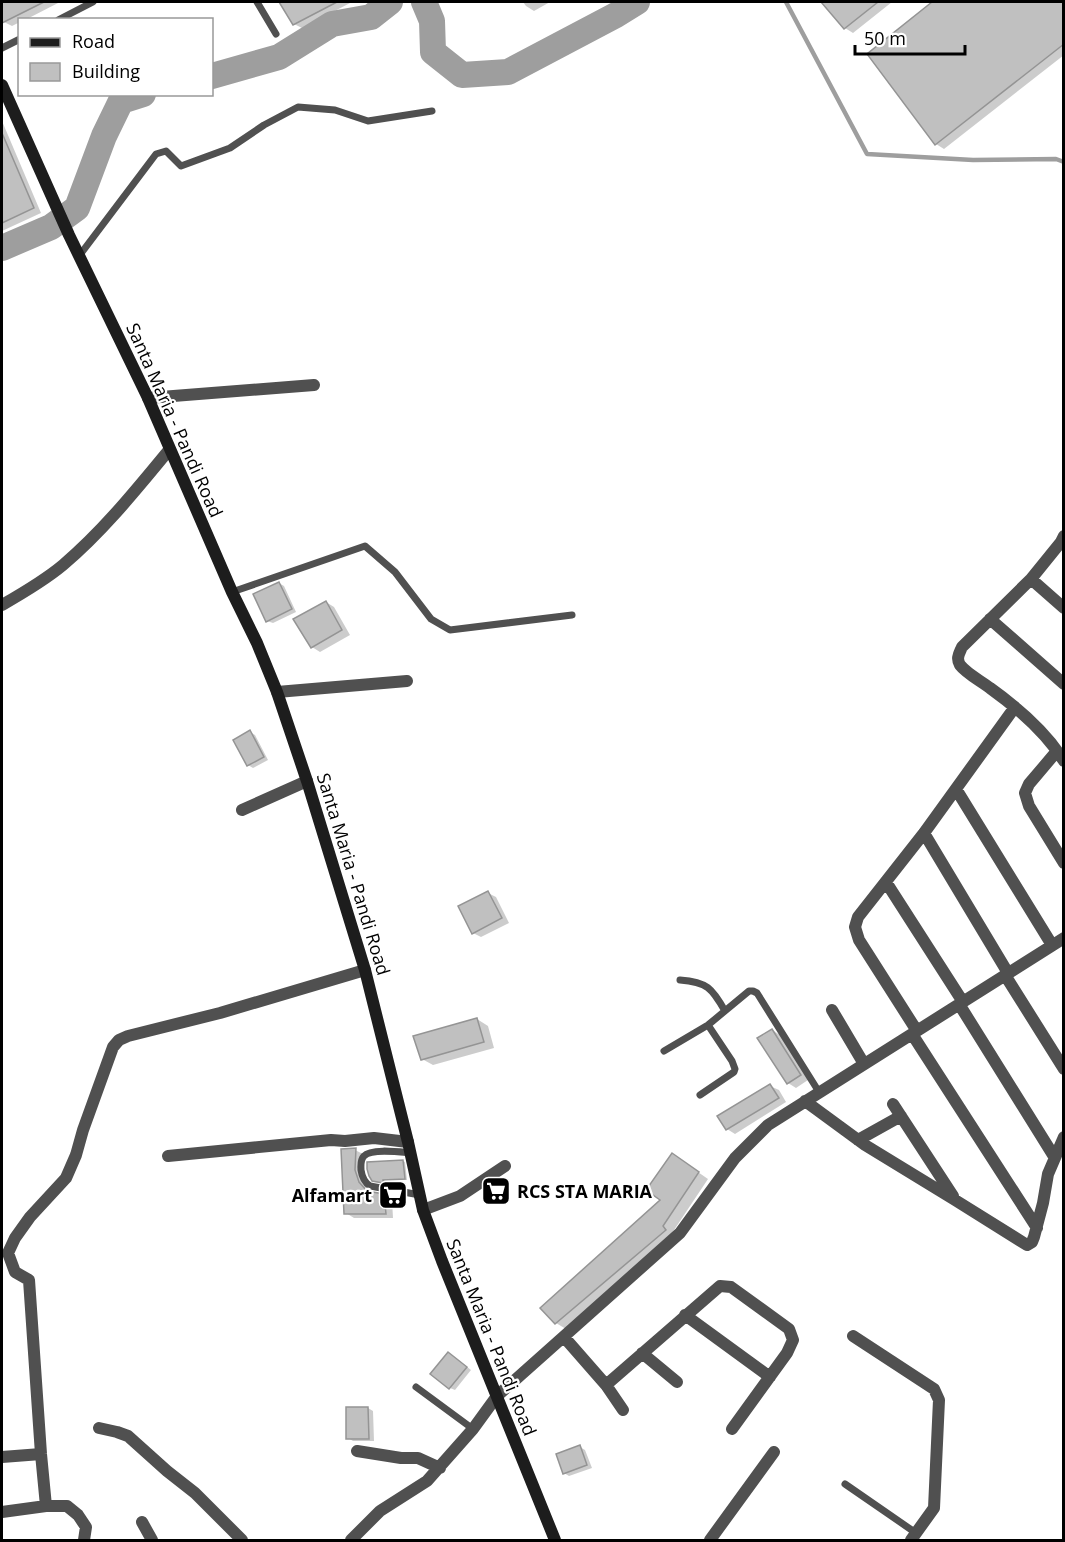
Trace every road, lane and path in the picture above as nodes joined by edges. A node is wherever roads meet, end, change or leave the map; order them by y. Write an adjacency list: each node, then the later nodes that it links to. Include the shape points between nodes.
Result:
1 (93, 2): 3 (lane)
2 (257, 2): 4 (lane)
3 (62, 18)
4 (276, 34)
5 (18, 40): 6 (lane)
6 (2, 48)
7 (2, 85): 9 (main road, Santa Maria - Pandi Road)
8 (432, 111): 9 (lane, via 368,121 335,110 298,107 230,148 181,166 166,151 156,154)
9 (79, 256): 11 (main road, Santa Maria - Pandi Road)
10 (314, 385): 11 (street)
11 (148, 398): 12 (main road, Santa Maria - Pandi Road)
12 (169, 450): 15 (main road, Santa Maria - Pandi Road); 16 (street, via 107,524 63,565)
13 (1063, 541): 14 (street)
14 (1031, 579): 17 (street); 19 (street)
15 (232, 592): 18 (lane, via 365,546 395,572 431,619 450,630); 22 (main road, Santa Maria - Pandi Road)
16 (2, 605)
17 (1064, 608)
18 (572, 615)
19 (990, 619): 21 (street); 23 (street, via 962,647 958,662)
20 (407, 681): 22 (street)
21 (1064, 684)
22 (277, 692): 25 (main road, Santa Maria - Pandi Road)
23 (1015, 707): 24 (street, via 1039,728); 26 (street)
24 (1060, 756): 29 (street, via 1029,784 1025,793)
25 (308, 781): 27 (street); 33 (main road, Santa Maria - Pandi Road)
26 (956, 789): 28 (street); 32 (street)
27 (242, 810)
28 (924, 833): 30 (street); 34 (street)
29 (1064, 863)
30 (886, 882): 36 (street); 40 (street, via 858,917 855,927)
31 (1064, 938): 32 (street)
32 (1052, 945): 34 (street)
33 (364, 970): 51 (main road, Santa Maria - Pandi Road); 74 (street, via 128,1036 112,1047 66,1178 30,1217 8,1253 15,1272 29,1280)
34 (1006, 974): 36 (street); 43 (street)
35 (680, 981): 38 (lane, via 707,985)
36 (961, 1003): 40 (street); 53 (street)
37 (832, 1010): 42 (street)
38 (725, 1011): 39 (lane); 44 (lane, via 749,991 756,992)
39 (708, 1025): 41 (lane); 45 (lane, via 735,1068)
40 (914, 1032): 42 (street); 58 (street)
41 (664, 1051)
42 (864, 1064): 44 (street)
43 (1064, 1069)
44 (819, 1092): 46 (street)
45 (700, 1095)
46 (805, 1101): 50 (street); 61 (street, via 768,1125 735,1158 680,1233)
47 (894, 1104): 48 (street)
48 (901, 1116): 50 (street); 56 (street)
49 (1064, 1137): 53 (street)
50 (858, 1140): 56 (street)
51 (409, 1147): 52 (street, via 374,1138); 55 (main road, Santa Maria - Pandi Road); 55 (lane, via 371,1152 361,1162 361,1174 370,1186)
52 (168, 1156)
53 (1055, 1158): 58 (street)
54 (505, 1166): 57 (street, via 460,1196)
55 (420, 1195): 57 (main road, Santa Maria - Pandi Road)
56 (955, 1200): 58 (street, via 1027,1245)
57 (423, 1210): 67 (main road, Santa Maria - Pandi Road)
58 (1037, 1228)
59 (685, 1315): 62 (street); 63 (street); 63 (street, via 720,1286 731,1287 772,1316 789,1329 793,1341)
60 (853, 1336): 81 (street, via 934,1389 939,1400 934,1508)
61 (564, 1337): 65 (street); 67 (street)
62 (642, 1353): 64 (street); 65 (street)
63 (770, 1377): 71 (street)
64 (677, 1382)
65 (606, 1384): 68 (street)
66 (416, 1387): 70 (lane)
67 (497, 1396): 70 (street); 86 (main road, Santa Maria - Pandi Road)
68 (623, 1410)
69 (99, 1428): 84 (street, via 128,1436 195,1493)
70 (473, 1429): 76 (street)
71 (732, 1429)
72 (357, 1451): 76 (street, via 418,1458)
73 (774, 1452): 87 (street)
74 (41, 1454): 75 (street); 78 (street)
75 (2, 1457)
76 (440, 1468): 85 (street, via 428,1481 380,1511)
77 (844, 1484): 81 (lane)
78 (46, 1506): 79 (street); 82 (street, via 67,1506 78,1515 86,1527)
79 (2, 1512)
80 (142, 1522): 83 (street)
81 (913, 1537)
82 (84, 1540)
83 (152, 1540)
84 (242, 1540)
85 (351, 1540)
86 (555, 1540)
87 (710, 1540)

